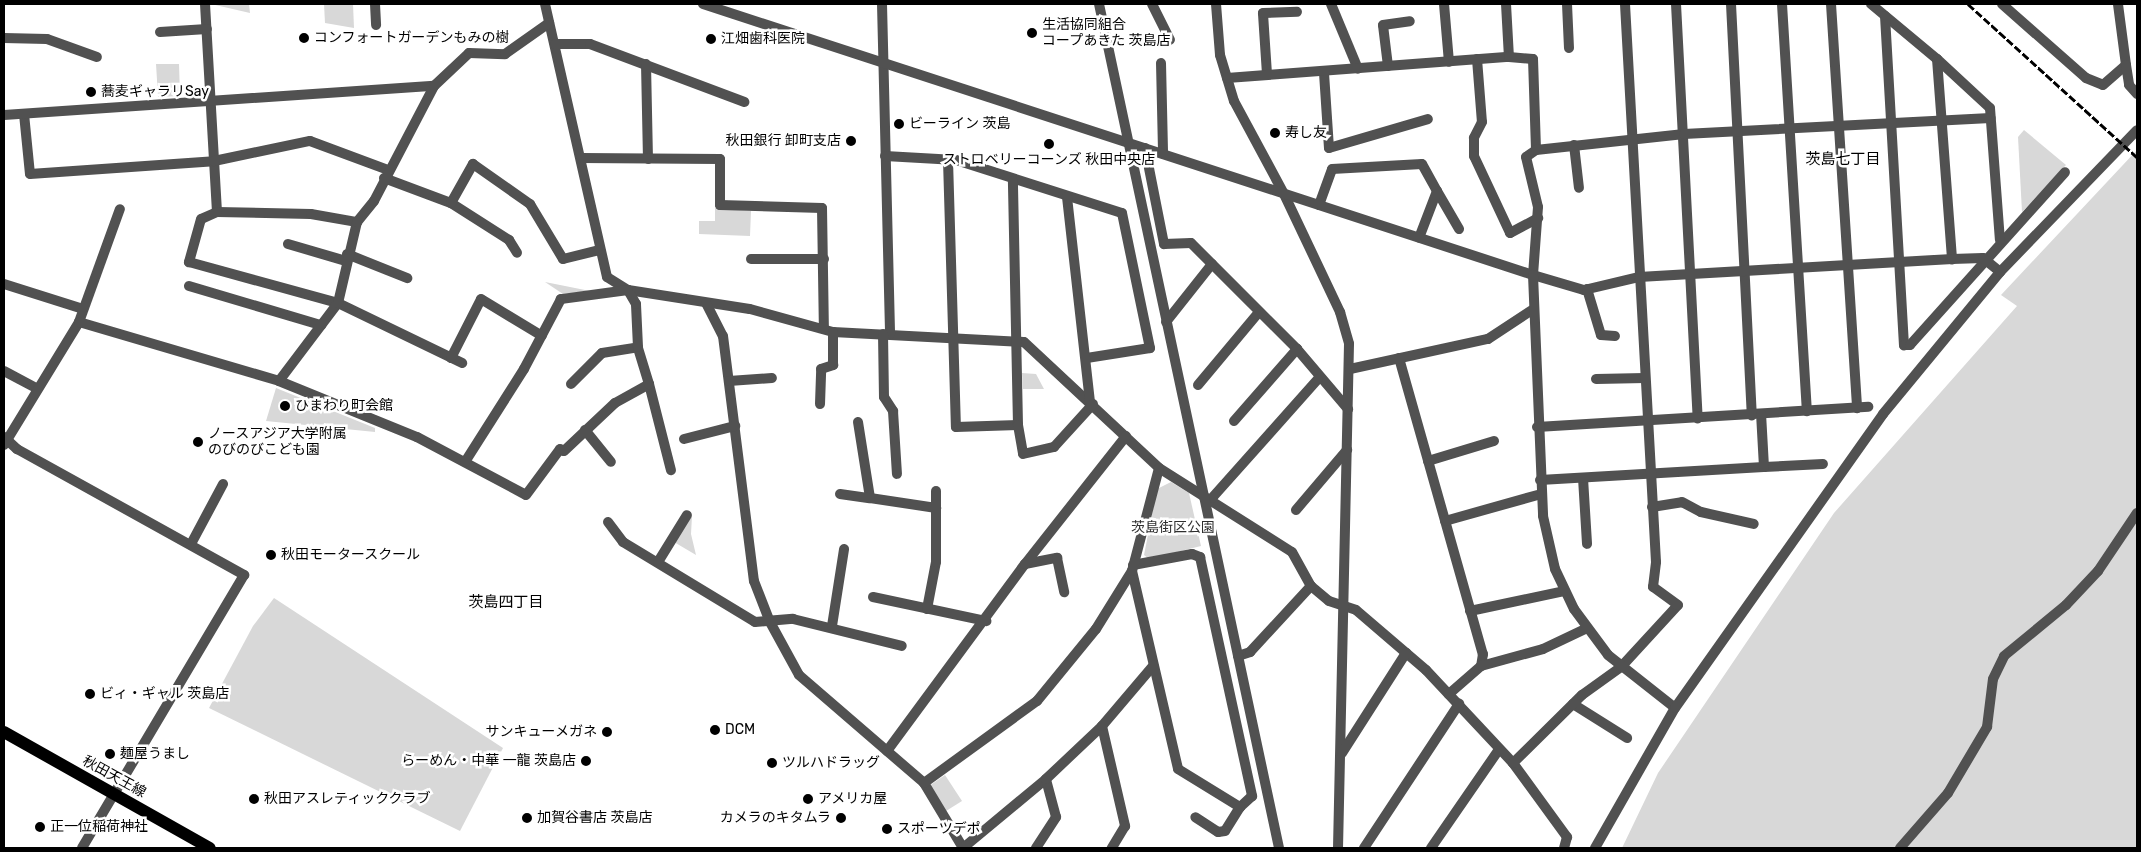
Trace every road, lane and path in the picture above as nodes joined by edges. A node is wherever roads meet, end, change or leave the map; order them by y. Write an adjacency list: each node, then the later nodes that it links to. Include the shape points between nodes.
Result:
1 (205, 4): 26 (street)
2 (375, 4): 25 (street)
3 (544, 4): 24 (street)
4 (703, 4): 39 (street)
5 (882, 4): 39 (street)
6 (1100, 4): 62 (street)
7 (1152, 4): 29 (street)
8 (1216, 4): 45 (street)
9 (1330, 4): 42 (street)
10 (1444, 4): 36 (street)
11 (1506, 4): 33 (street)
12 (1567, 4): 31 (street)
13 (1625, 4): 61 (street)
14 (1676, 4): 60 (street)
15 (1731, 4): 59 (street)
16 (1782, 4): 57 (street)
17 (1831, 4): 56 (street)
18 (1870, 4): 22 (street)
19 (2002, 4): 41 (street, via 2086,78 2103,85)
20 (2118, 4): 41 (street)
21 (1297, 12): 44 (street, via 1263,13)
22 (1885, 16): 34 (street); 55 (street)
23 (1410, 22): 40 (street, via 1383,24)
24 (549, 23): 30 (street); 46 (street, via 504,54 469,53)
25 (376, 25)
26 (207, 29): 27 (street); 48 (street)
27 (160, 32)
28 (4, 38): 32 (street, via 47,39)
29 (1170, 40)
30 (555, 44): 38 (street, via 590,44); 68 (street)
31 (1569, 48)
32 (97, 57)
33 (1509, 57): 35 (street); 65 (street, via 1533,59)
34 (1937, 58): 52 (street, via 1990,108); 54 (street)
35 (1477, 59): 36 (street); 83 (street, via 1482,122 1474,138 1474,156 1510,233)
36 (1449, 62): 40 (street)
37 (1161, 63): 66 (street)
38 (646, 64): 49 (street); 69 (street)
39 (883, 64): 62 (street); 67 (street)
40 (1388, 66): 42 (street)
41 (2126, 66): 47 (street, via 2129,85)
42 (1358, 69): 43 (street)
43 (1324, 73): 44 (street); 53 (street, via 1329,148)
44 (1267, 74): 45 (street)
45 (1227, 78): 77 (street)
46 (434, 86): 48 (street); 73 (street)
47 (2137, 94)
48 (212, 100): 50 (street); 71 (street)
49 (744, 102)
50 (24, 114): 51 (street); 71 (street, via 30,174)
51 (4, 115)
52 (1991, 118): 54 (street); 87 (street)
53 (1428, 119)
54 (1940, 121): 55 (street); 95 (street)
55 (1891, 123): 56 (street); 96 (street)
56 (1840, 125): 57 (street); 98 (street)
57 (1790, 128): 59 (street); 99 (street)
58 (2137, 130): 101 (street)
59 (1737, 132): 60 (street); 100 (street)
60 (1684, 134): 61 (street); 103 (street)
61 (1632, 139): 63 (street); 104 (street)
62 (1127, 143): 64 (street); 116 (street)
63 (1574, 145): 65 (street); 75 (street)
64 (1145, 148): 66 (street); 97 (street, via 1164,244 1191,243)
65 (1536, 150): 83 (street, via 1526,157)
66 (1163, 154): 77 (street)
67 (885, 156): 70 (street); 119 (street)
68 (581, 158): 69 (street); 89 (street)
69 (648, 159): 93 (street, via 720,159 720,205 822,208)
70 (948, 160): 74 (street); 121 (street)
71 (214, 161): 73 (street, via 310,141); 82 (street)
72 (2065, 172): 87 (street)
73 (386, 174): 79 (street); 84 (street)
74 (1013, 181): 78 (street); 123 (street)
75 (1579, 188)
76 (1437, 191): 80 (street, via 1422,164 1332,169); 85 (street); 86 (street)
77 (1284, 194): 80 (street); 131 (street, via 1340,312 1349,344)
78 (1067, 197): 127 (street); 127 (street, via 1122,213 1150,348)
79 (451, 203): 89 (street, via 473,164 530,204 563,259); 90 (street, via 509,240)
80 (1319, 205): 86 (street)
81 (120, 209): 112 (street)
82 (217, 212): 84 (street, via 311,214); 110 (street, via 201,220 189,262)
83 (1538, 218): 102 (street)
84 (358, 222): 91 (street)
85 (1458, 229)
86 (1419, 238): 102 (street)
87 (2000, 240): 92 (street)
88 (288, 244): 91 (street)
89 (598, 250): 109 (street, via 607,277)
90 (517, 253)
91 (347, 258): 105 (street); 110 (street)
92 (1983, 258): 95 (street); 96 (street, via 1910,345 1904,345); 101 (street)
93 (824, 259): 94 (street); 118 (street)
94 (751, 260)
95 (1952, 260): 96 (street)
96 (1899, 262): 98 (street)
97 (1212, 264): 114 (street); 116 (street)
98 (1847, 265): 99 (street); 145 (street)
99 (1798, 268): 100 (street); 147 (street)
100 (1744, 271): 103 (street); 148 (street)
101 (2000, 272): 213 (street, via 1883,414)
102 (1533, 274): 108 (street); 113 (street)
103 (1691, 274): 104 (street); 149 (street)
104 (1640, 277): 108 (street); 133 (street)
105 (407, 278)
106 (4, 284): 112 (street)
107 (189, 286): 117 (street)
108 (1587, 289): 122 (street, via 1600,335)
109 (628, 290): 111 (street); 120 (street, via 561,299); 124 (street, via 636,304)
110 (338, 303): 117 (street); 126 (street)
111 (706, 303): 118 (street); 137 (street, via 720,324)
112 (83, 309): 115 (street)
113 (1532, 310): 128 (street, via 1488,338); 155 (street)
114 (1259, 312): 125 (street); 140 (street)
115 (79, 322): 136 (street); 141 (street)
116 (1166, 322): 177 (street)
117 (321, 325): 136 (street)
118 (829, 331): 119 (street); 143 (street, via 832,365 821,369)
119 (886, 334): 121 (street); 169 (street, via 884,397 893,411)
120 (542, 336): 126 (street, via 481,300); 163 (street)
121 (952, 336): 123 (street); 153 (street, via 956,427)
122 (1615, 336)
123 (1015, 338): 142 (street); 153 (street)
124 (638, 347): 138 (street, via 602,353); 139 (street)
125 (1297, 350): 134 (street); 150 (street)
126 (451, 358): 129 (street)
127 (1087, 358): 142 (street)
128 (1398, 358): 131 (street); 162 (street)
129 (462, 363)
130 (4, 370): 141 (street)
131 (1350, 370): 146 (street)
132 (772, 378): 137 (street)
133 (1645, 378): 135 (street); 152 (street)
134 (1318, 379): 146 (street); 177 (street)
135 (1596, 379)
136 (279, 381): 163 (street)
137 (730, 381): 154 (street)
138 (571, 384)
139 (649, 384): 156 (street, via 615,403); 168 (street)
140 (1198, 385)
141 (36, 388): 159 (street)
142 (1092, 402): 153 (street, via 1054,447 1023,454); 157 (street)
143 (820, 404)
144 (1868, 407): 145 (street)
145 (1857, 408): 147 (street)
146 (1348, 409): 161 (street)
147 (1807, 411): 148 (street)
148 (1756, 414): 149 (street); 166 (street)
149 (1698, 418): 152 (street)
150 (1234, 421)
151 (858, 422): 178 (street)
152 (1648, 422): 155 (street); 170 (street)
153 (1018, 425)
154 (735, 426): 158 (street); 201 (street, via 754,581)
155 (1537, 427): 172 (street)
156 (584, 430): 163 (street, via 564,451 560,449 526,495); 164 (street)
157 (1126, 436): 167 (street); 191 (street)
158 (684, 439)
159 (5, 441): 187 (street)
160 (1494, 441): 162 (street)
161 (1347, 450): 181 (street); 197 (street)
162 (1428, 461): 184 (street)
163 (465, 462)
164 (611, 462)
165 (1823, 464): 166 (street)
166 (1764, 467): 170 (street)
167 (1159, 468): 177 (street); 192 (street)
168 (671, 470)
169 (897, 474)
170 (1651, 474): 171 (street); 179 (street)
171 (1583, 478): 172 (street); 188 (street)
172 (1540, 480): 176 (street)
173 (223, 484): 187 (street)
174 (936, 491): 180 (street)
175 (840, 494): 178 (street)
176 (1541, 494): 184 (street); 194 (street, via 1555,569)
177 (1208, 495): 193 (street, via 1292,552); 206 (street)
178 (870, 498): 180 (street)
179 (1652, 507): 186 (street, via 1682,502 1701,512); 209 (street, via 1653,587 1678,605)
180 (936, 508): 198 (street, via 936,562)
181 (1296, 510)
182 (2137, 513): 237 (street, via 2098,571 2066,605 2004,656 1993,679 1987,727 1948,793)
183 (688, 515): 190 (street)
184 (1445, 521): 199 (street)
185 (608, 522): 190 (street, via 623,542)
186 (1754, 524)
187 (191, 544): 223 (street, via 244,575)
188 (1588, 544)
189 (844, 549): 202 (street)
190 (658, 562): 201 (street, via 755,622)
191 (1024, 564): 195 (street, via 1057,558); 200 (street)
192 (1132, 568): 207 (street); 222 (street, via 1096,629 1036,701); 224 (street, via 1192,554 1200,557 1252,796)
193 (1311, 586): 197 (street); 206 (street, via 1250,652)
194 (1564, 591): 199 (street); 203 (street)
195 (1064, 592)
196 (873, 598): 198 (street)
197 (1345, 607): 205 (street, via 1356,610); 219 (street)
198 (927, 609): 200 (street)
199 (1470, 612): 208 (street, via 1483,654)
200 (986, 621): 217 (street)
201 (770, 622): 202 (street, via 792,619); 217 (street, via 799,675)
202 (832, 626): 204 (street)
203 (1587, 628): 208 (street, via 1543,649); 209 (street)
204 (902, 646)
205 (1406, 653): 210 (street); 219 (street)
206 (1238, 656): 231 (street)
207 (1153, 666): 214 (street); 224 (street, via 1178,769)
208 (1481, 666): 210 (street)
209 (1621, 667): 212 (street); 213 (street)
210 (1450, 694): 211 (street)
211 (1459, 704): 218 (street); 233 (street)
212 (1573, 704): 216 (street); 220 (street)
213 (1675, 708): 236 (street)
214 (1102, 726): 221 (street); 230 (street, via 1125,826)
215 (4, 732): 223 (main road, 秋田天王線)
216 (1627, 738)
217 (887, 751): 222 (street)
218 (1498, 751): 220 (street); 234 (street)
219 (1341, 754): 232 (street)
220 (1514, 762): 235 (street, via 1567,837)
221 (1046, 780): 228 (street); 229 (street, via 1056,817)
222 (924, 783): 228 (street)
223 (114, 794): 226 (street); 227 (main road, 秋田天王線)
224 (1240, 807): 225 (street, via 1225,831 1218,832)
225 (1195, 817)
226 (82, 848)
227 (210, 848)
228 (963, 848)
229 (1036, 848)
230 (1112, 848)
231 (1279, 848)
232 (1338, 848)
233 (1364, 848)
234 (1431, 848)
235 (1564, 848)
236 (1595, 848)
237 (1900, 848)

